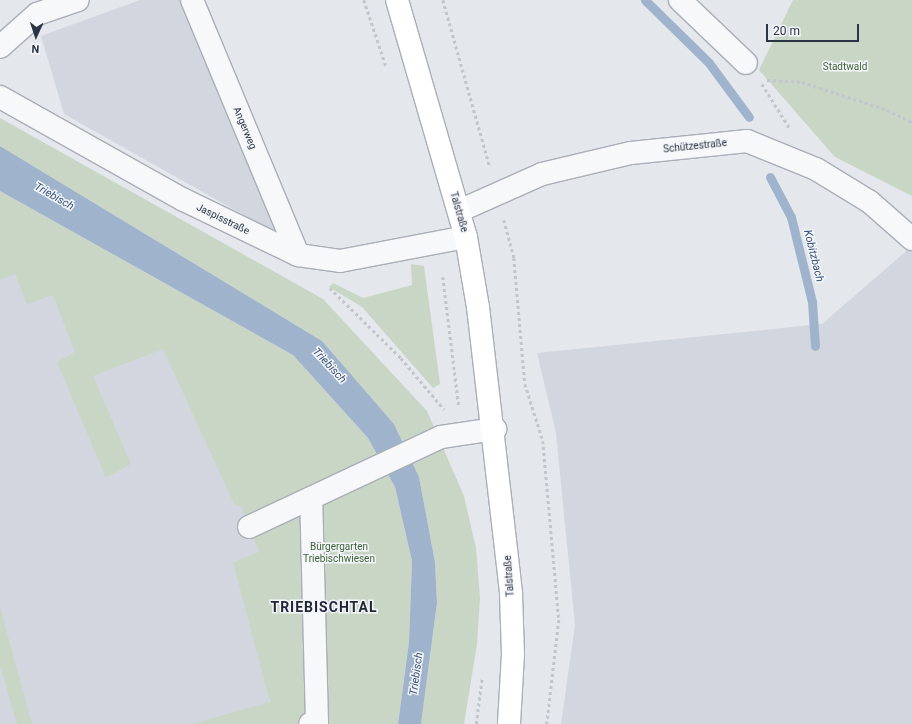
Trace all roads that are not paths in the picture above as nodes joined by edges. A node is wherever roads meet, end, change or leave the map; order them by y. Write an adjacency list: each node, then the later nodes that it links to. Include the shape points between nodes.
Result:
1 (78, 0): 5 (street, via 37,14)
2 (192, 0): 11 (street, Angerweg)
3 (397, 0): 8 (main road, Talstraße)
4 (680, 0): 6 (street)
5 (0, 47)
6 (746, 63)
7 (0, 97): 11 (street, Jaspisstraße, via 182,199)
8 (459, 211): 9 (main road, Talstraße); 10 (street, Schützestraße, via 542,174 631,153 747,140 816,169 870,202)
9 (466, 237): 11 (street, Jaspisstraße, via 340,260); 12 (main road, Talstraße)
10 (912, 239)
11 (298, 255)
12 (495, 429): 13 (street, via 441,437); 16 (main road, Talstraße, via 511,594 513,654)
13 (312, 498): 14 (street); 15 (street, via 317,722)
14 (249, 527)
15 (310, 724)
16 (509, 724)

